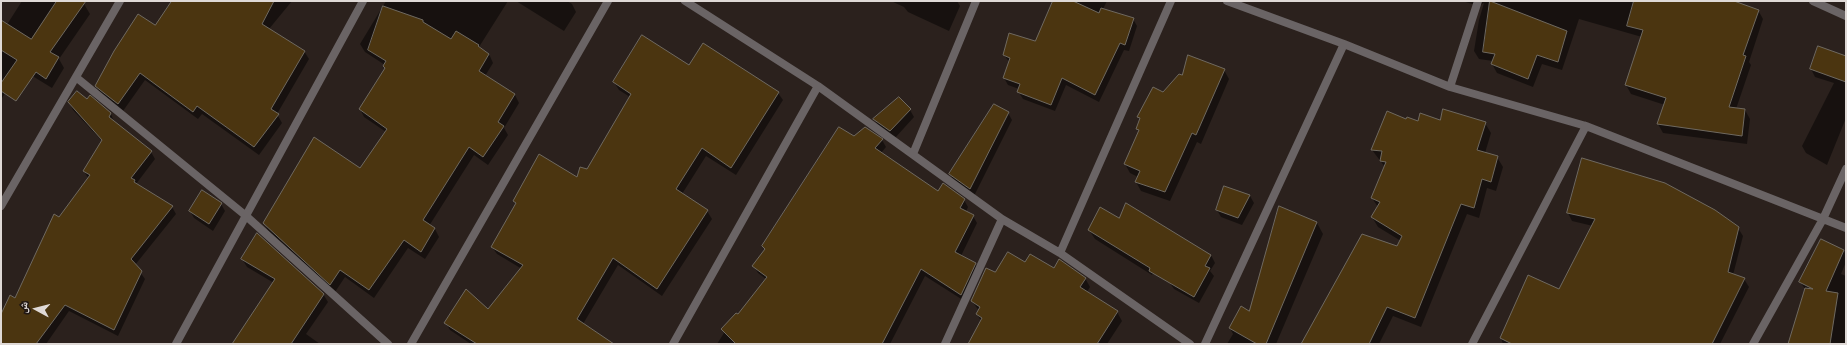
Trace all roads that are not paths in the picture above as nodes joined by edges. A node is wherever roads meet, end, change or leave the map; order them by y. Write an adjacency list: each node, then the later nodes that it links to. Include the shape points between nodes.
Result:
1 (120, 1): 12 (street)
2 (362, 1): 19 (street)
3 (608, 1): 26 (street)
4 (685, 1): 13 (street)
5 (976, 1): 16 (street)
6 (1171, 1): 23 (street)
7 (1227, 1): 11 (street)
8 (1478, 1): 14 (street)
9 (1812, 1): 10 (street)
10 (1846, 16)
11 (1344, 44): 14 (street); 30 (street)
12 (77, 78): 18 (street); 19 (street)
13 (818, 86): 16 (street); 27 (street)
14 (1450, 88): 15 (street)
15 (1586, 126): 21 (street); 31 (street)
16 (913, 154): 20 (street)
17 (1846, 169): 21 (street)
18 (1, 206)
19 (245, 215): 24 (street); 25 (street)
20 (1002, 219): 23 (street); 28 (street)
21 (1823, 219): 22 (street); 32 (street)
22 (1846, 228)
23 (1060, 253): 29 (street)
24 (176, 344)
25 (388, 344)
26 (411, 344)
27 (673, 344)
28 (945, 344)
29 (1190, 344)
30 (1205, 344)
31 (1472, 344)
32 (1753, 344)

